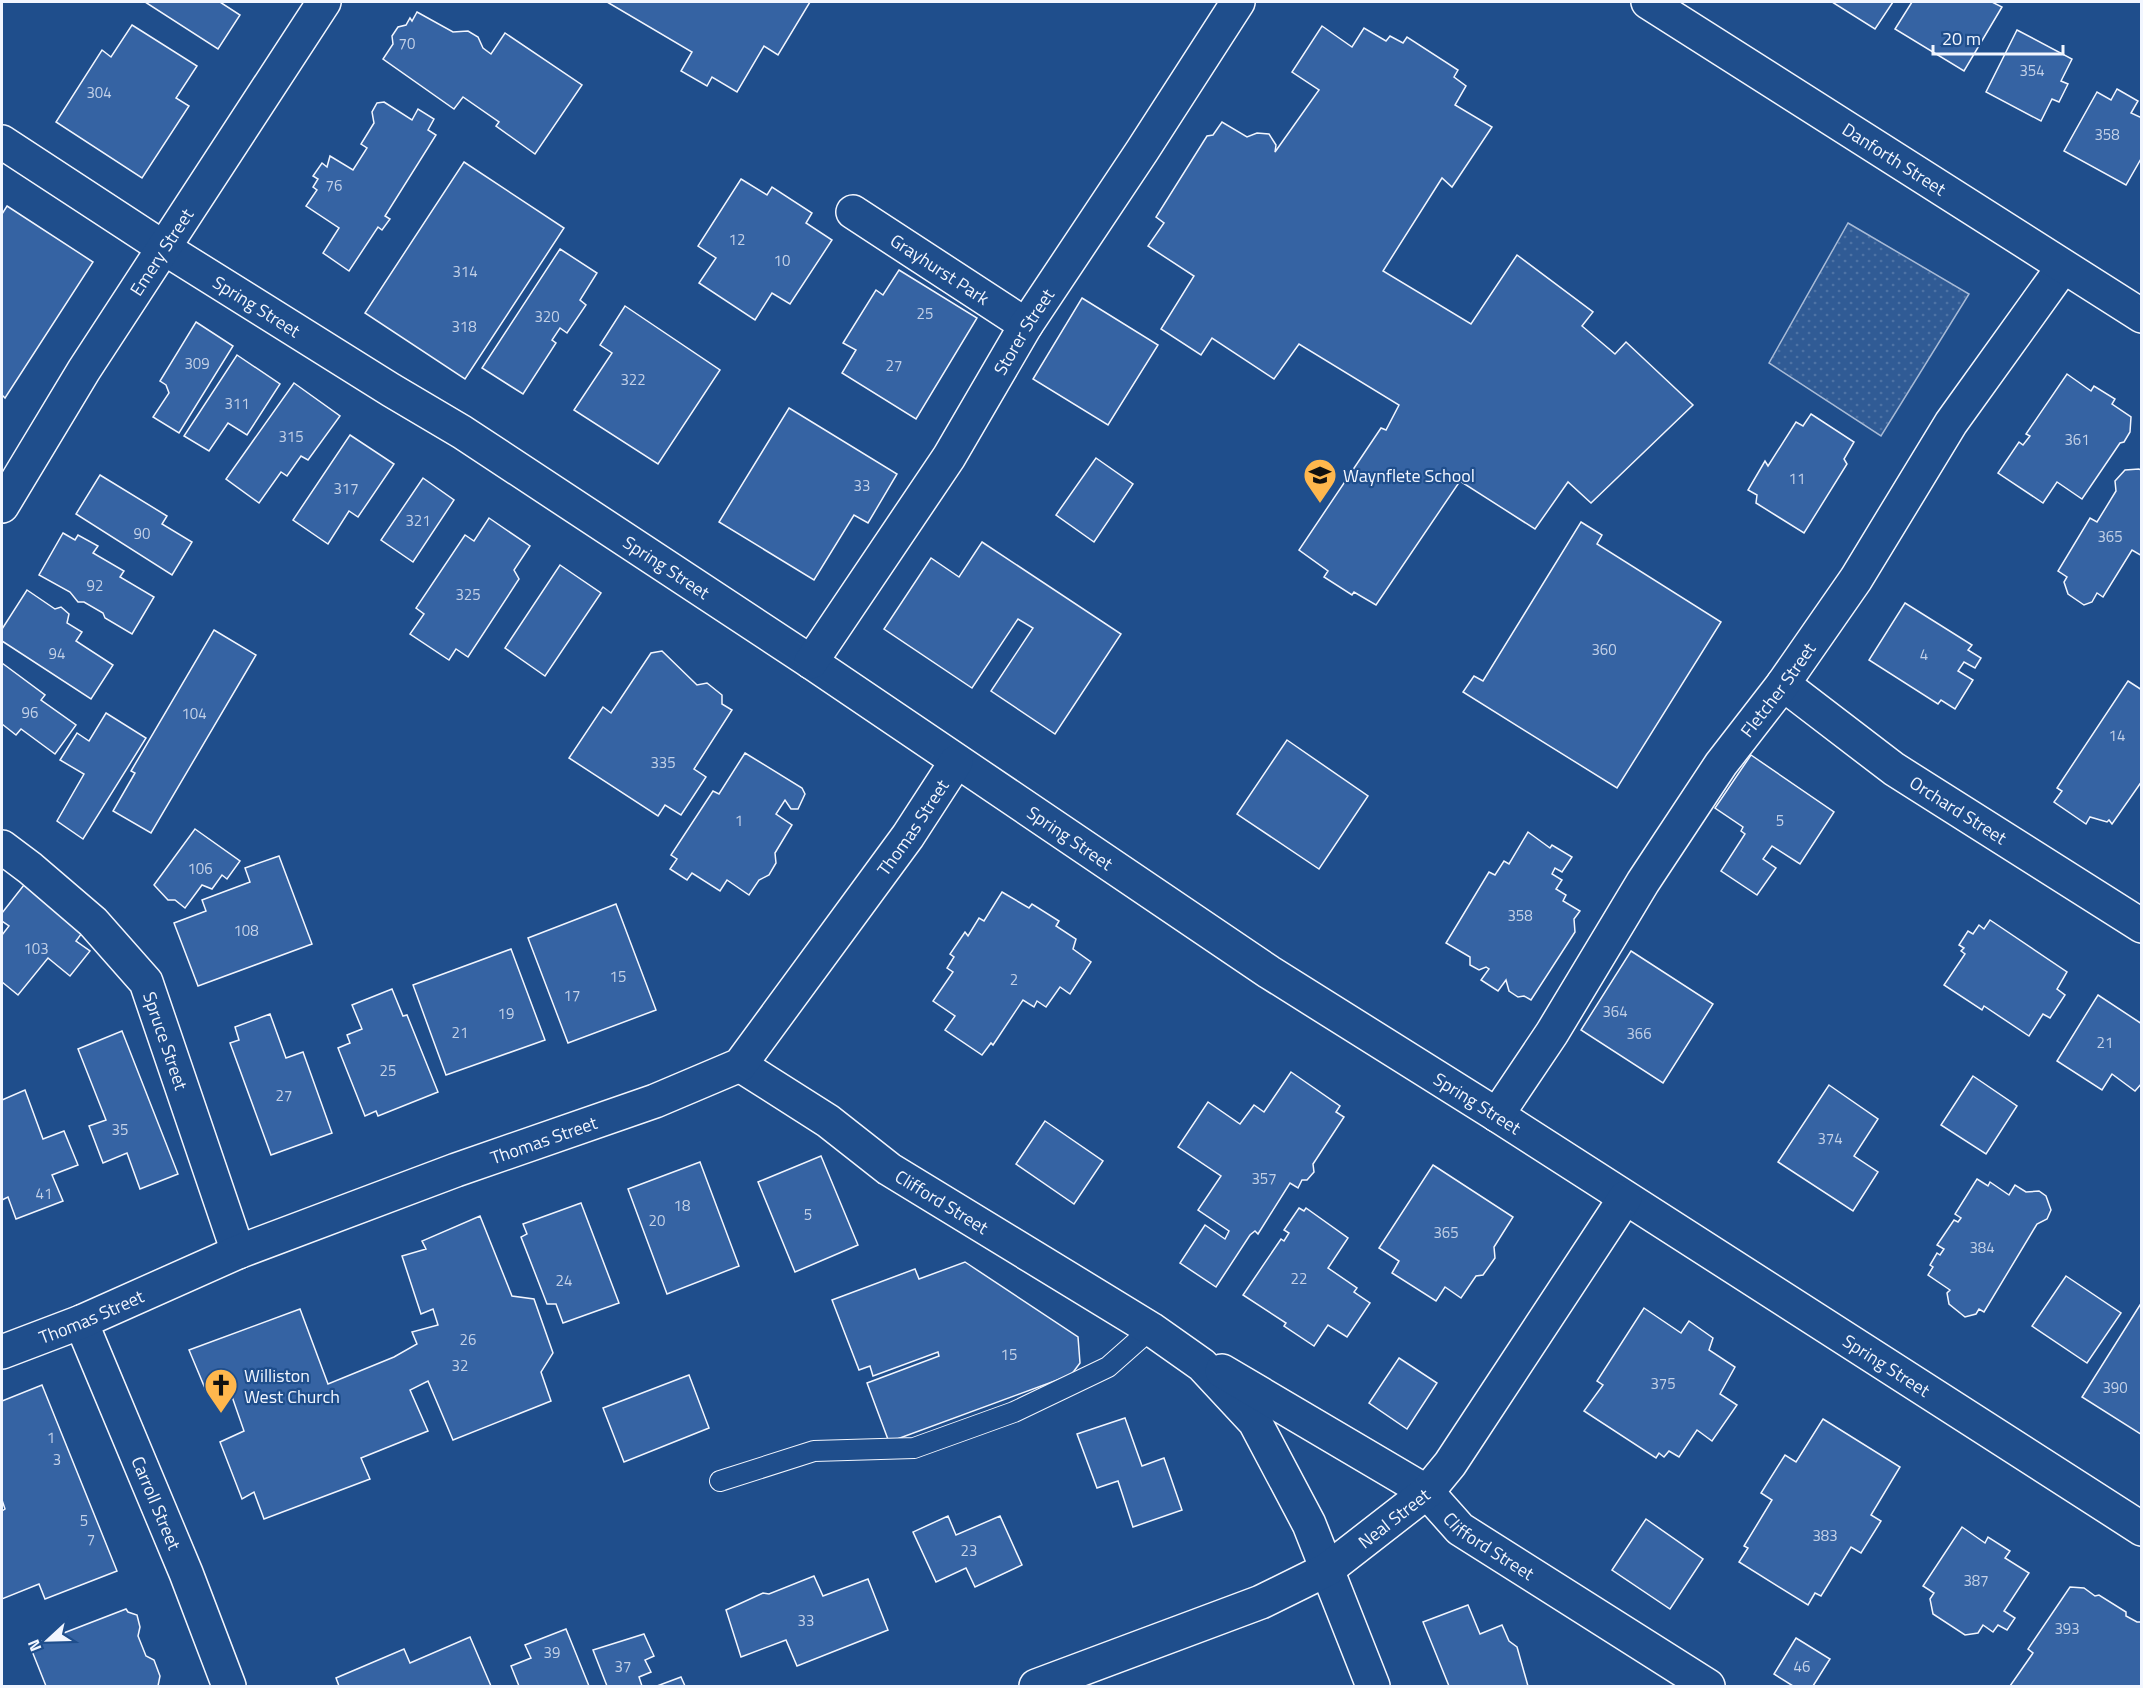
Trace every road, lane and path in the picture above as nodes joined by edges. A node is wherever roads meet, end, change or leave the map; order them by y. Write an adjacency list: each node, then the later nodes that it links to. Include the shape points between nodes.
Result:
1 (324, 2): 6 (street, Emery Street)
2 (1238, 2): 9 (street, Storer Street)
3 (1648, 2): 7 (street, Danforth Street)
4 (2, 141): 6 (street, Spring Street)
5 (854, 212): 9 (street, Grayhurst Park)
6 (164, 248): 10 (street, Emery Street); 11 (street, Spring Street, via 462,432)
7 (2063, 267): 8 (street, Danforth Street); 12 (street, Fletcher Street, via 1951,423 1856,579)
8 (2142, 316)
9 (1026, 325): 11 (street, Storer Street, via 950,457)
10 (2, 506)
11 (811, 662): 13 (street, Spring Street)
12 (1783, 684): 15 (street, Orchard Street, via 1894,769); 17 (street, Fletcher Street, via 1715,774 1643,882 1552,1033)
13 (956, 762): 16 (street, Thomas Street, via 908,836); 17 (street, Spring Street, via 1269,972)
14 (2, 847): 19 (street, Spruce Street, via 93,922 146,982)
15 (2142, 926)
16 (740, 1065): 19 (street, Thomas Street, via 655,1101); 21 (street, Clifford Street, via 828,1121 889,1168)
17 (1497, 1115): 18 (street, Spring Street)
18 (1625, 1198): 24 (street, Neal Street, via 1450,1464); 25 (street, Spring Street)
19 (238, 1252): 20 (street, Thomas Street)
20 (81, 1322): 22 (street, Thomas Street); 27 (street, Carroll Street)
21 (1151, 1329): 23 (lane, via 1108,1367 1014,1412 914,1448 814,1451); 24 (street, Clifford Street); 26 (street, Clifford Street, via 1202,1365 1255,1422)
22 (2, 1352)
23 (720, 1480)
24 (1427, 1492): 26 (street, Neal Street); 30 (street, Clifford Street, via 1460,1529)
25 (2142, 1529)
26 (1328, 1569): 28 (street, Neal Street, via 1261,1602); 29 (street, Clifford Street)
27 (229, 1686)
28 (1036, 1686)
29 (1373, 1686)
30 (1708, 1686)

